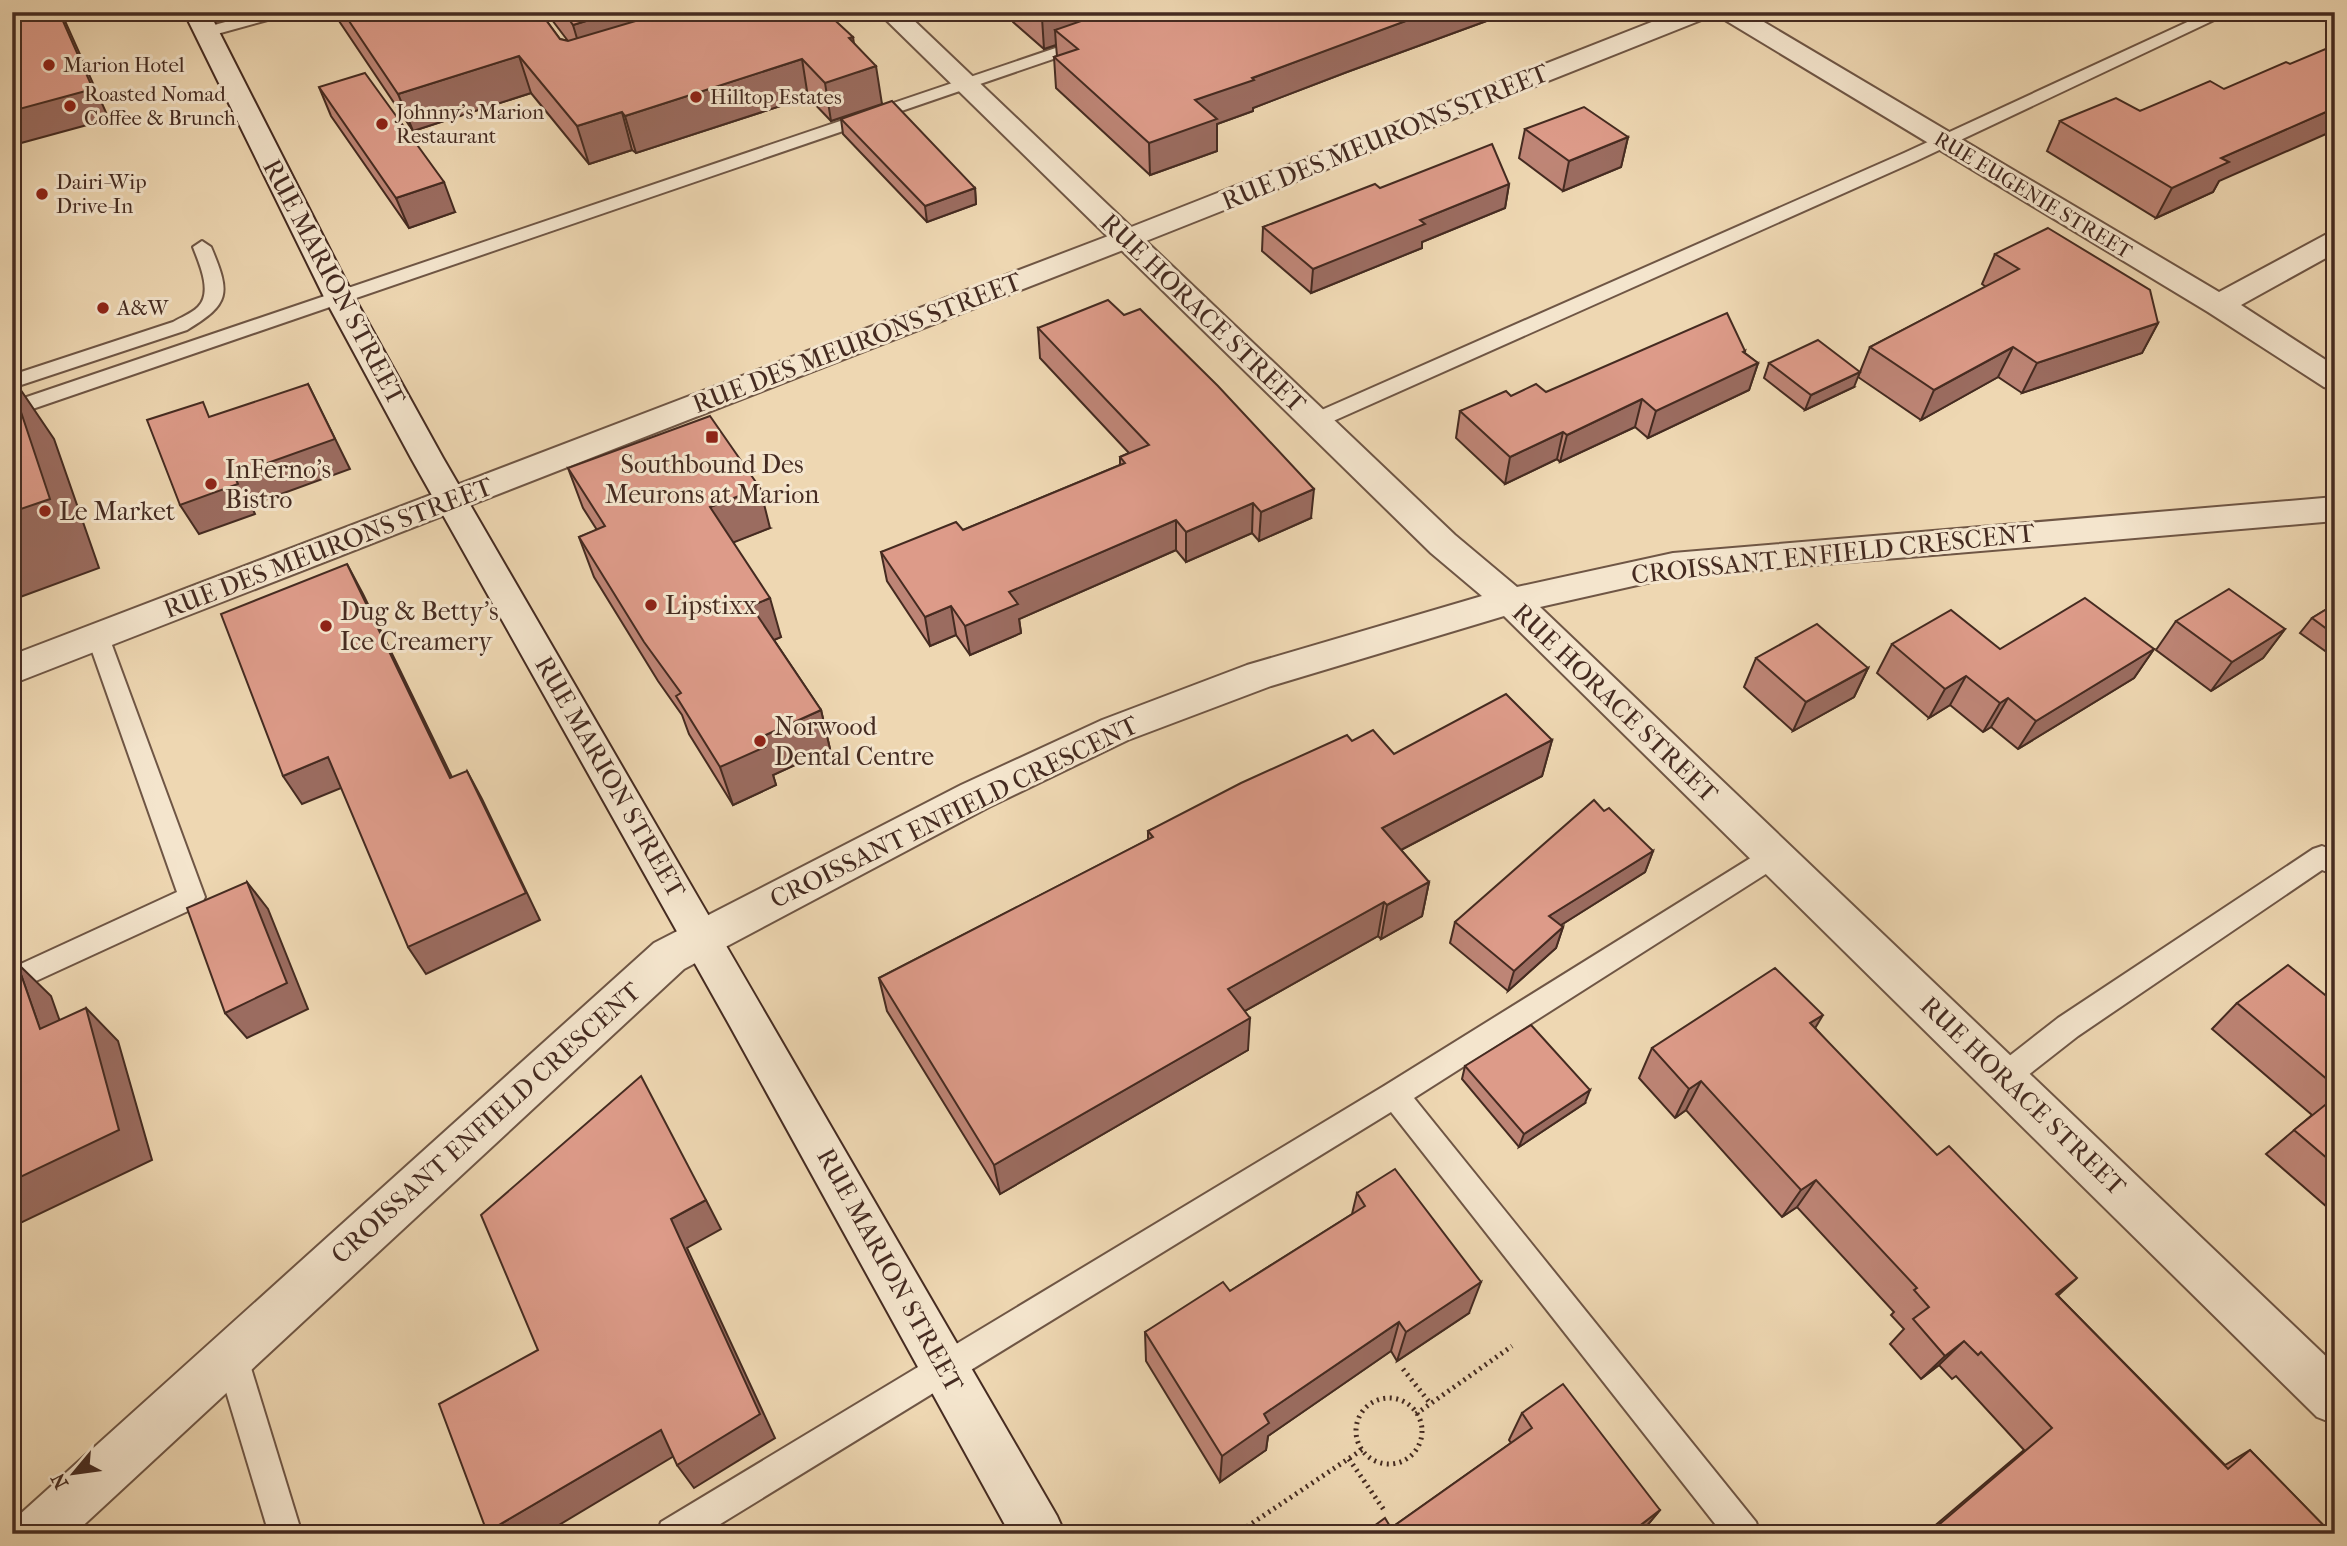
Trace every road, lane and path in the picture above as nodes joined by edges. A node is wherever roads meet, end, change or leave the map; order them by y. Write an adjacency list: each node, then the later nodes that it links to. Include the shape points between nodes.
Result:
1 (280, 12): 6 (lane)
2 (890, 12): 8 (street, RUE HORACE STREET)
3 (1700, 12): 10 (street, RUE DES MEURONS STREET)
4 (1729, 12): 9 (street, RUE EUGENIE STREET)
5 (2223, 12): 9 (lane)
6 (201, 22): 13 (street, RUE MARION STREET)
7 (1111, 34): 8 (lane)
8 (964, 84): 10 (street, RUE HORACE STREET); 13 (lane)
9 (1943, 142): 14 (street, RUE EUGENIE STREET); 18 (lane)
10 (1126, 239): 18 (street, RUE HORACE STREET); 19 (street, RUE DES MEURONS STREET)
11 (2335, 242): 14 (street)
12 (202, 247): 16 (lane, via 215,291 205,311 180,326)
13 (339, 297): 17 (lane); 19 (street, RUE MARION STREET)
14 (2219, 305): 15 (street, RUE EUGENIE STREET)
15 (2335, 380)
16 (12, 382)
17 (12, 409)
18 (1315, 421): 21 (street, RUE HORACE STREET, via 1443,544)
19 (451, 500): 22 (street, RUE DES MEURONS STREET); 26 (street, RUE MARION STREET)
20 (2335, 509): 21 (street, CROISSANT ENFIELD CRESCENT, via 1673,565)
21 (1511, 601): 24 (street, RUE HORACE STREET); 26 (street, CROISSANT ENFIELD CRESCENT, via 1260,675 1115,730 975,796)
22 (98, 637): 23 (street, RUE DES MEURONS STREET); 27 (lane, via 192,897)
23 (12, 670)
24 (1774, 856): 28 (street, RUE HORACE STREET); 29 (lane)
25 (2335, 865): 28 (lane, via 2322,856 2068,1027)
26 (702, 937): 31 (street, CROISSANT ENFIELD CRESCENT, via 668,956); 32 (street, RUE MARION STREET)
27 (12, 981)
28 (2004, 1077): 34 (street, RUE HORACE STREET)
29 (1394, 1095): 32 (lane); 45 (lane)
30 (1512, 1346): 35 (path)
31 (232, 1355): 40 (street, CROISSANT ENFIELD CRESCENT); 41 (lane)
32 (946, 1368): 42 (lane); 43 (street, RUE MARION STREET)
33 (1404, 1369): 35 (path)
34 (2335, 1399)
35 (1430, 1404): 36 (path)
36 (1416, 1414): 37 (path, via 1421,1439 1411,1457 1392,1465 1380,1463); 37 (path, via 1392,1397 1371,1401 1358,1416 1356,1428)
37 (1363, 1450): 38 (path)
38 (1349, 1459): 39 (path); 44 (path)
39 (1384, 1510)
40 (36, 1534)
41 (286, 1534)
42 (673, 1534)
43 (1038, 1534)
44 (1236, 1534)
45 (1744, 1534)

